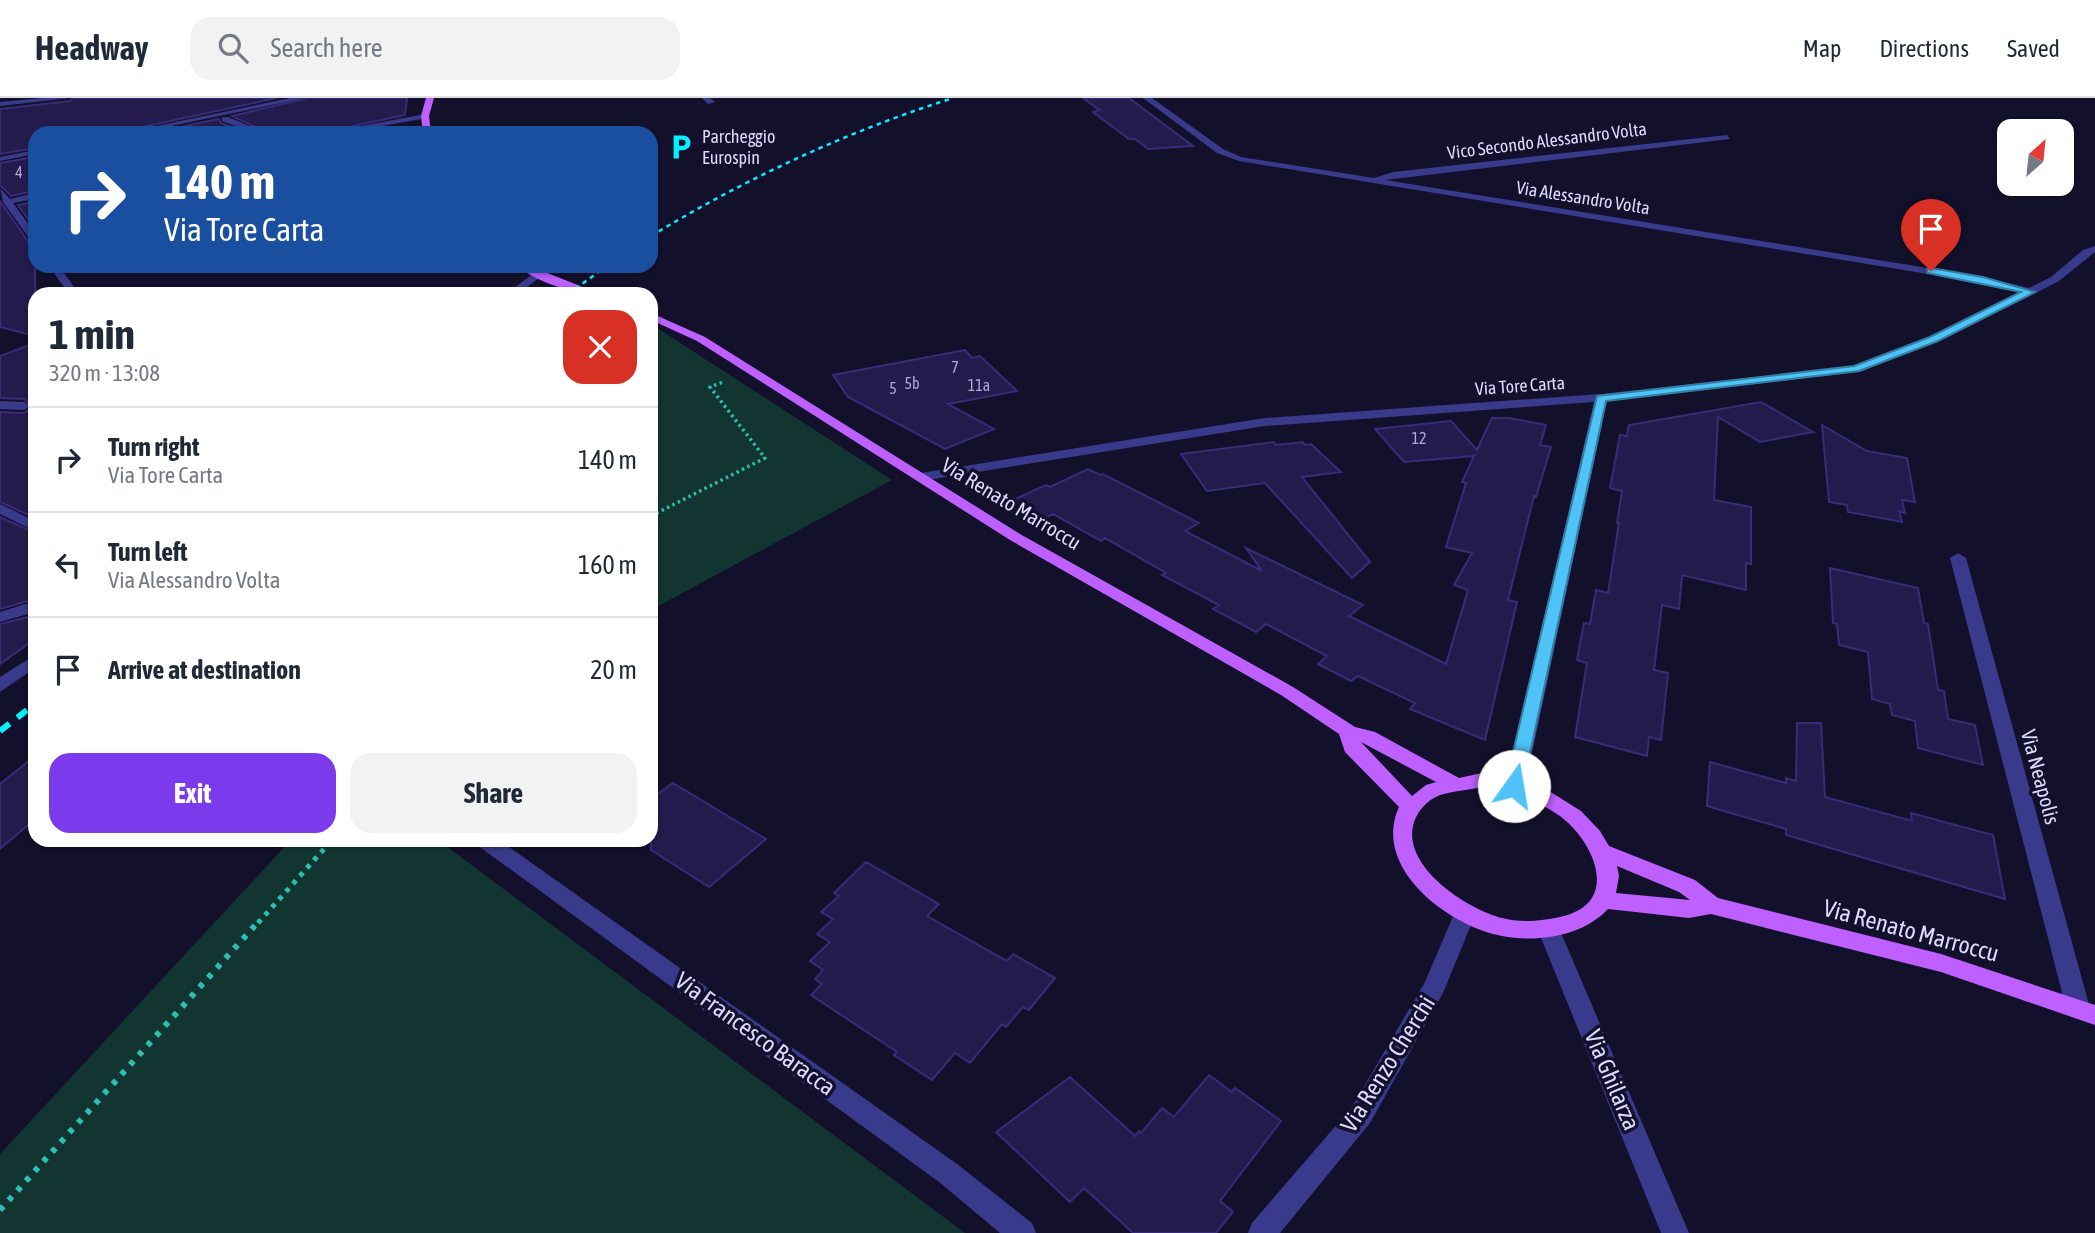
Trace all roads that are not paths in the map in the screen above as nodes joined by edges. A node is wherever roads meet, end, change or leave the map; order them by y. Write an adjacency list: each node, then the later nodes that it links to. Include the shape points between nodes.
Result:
1 (66, 98): 6 (street)
2 (301, 98): 9 (street)
3 (430, 98): 7 (main road)
4 (442, 98): 7 (main road)
5 (1147, 98): 16 (street, Via Alessandro Volta, via 1220,151 1239,159)
6 (0, 104)
7 (425, 116): 11 (street); 12 (main road)
8 (225, 119): 10 (street)
9 (162, 126)
10 (244, 126)
11 (368, 126)
12 (427, 126)
13 (1727, 136): 16 (street, Vico Secondo Alessandro Volta, via 1393,175)
14 (28, 153): 15 (street)
15 (0, 159)
16 (1371, 182): 26 (street, Via Alessandro Volta, via 1969,278)
17 (0, 191): 19 (street)
18 (28, 198): 19 (street)
19 (7, 202): 20 (street)
20 (28, 230)
21 (2095, 249): 26 (street, Via Tore Carta)
22 (535, 273): 23 (main road)
23 (538, 275): 24 (street); 25 (main road)
24 (521, 287)
25 (574, 287)
26 (2030, 292): 28 (street, Via Tore Carta, via 1934,339 1856,369)
27 (658, 319): 31 (main road, Via Renato Marroccu, via 701,339)
28 (1601, 398): 31 (street, Via Tore Carta, via 1265,422); 41 (street)
29 (0, 405): 30 (street)
30 (24, 406)
31 (921, 477): 39 (main road, Via Renato Marroccu, via 1015,537 1287,691)
32 (0, 508): 33 (street)
33 (28, 523)
34 (1958, 558): 49 (street, Via Neapolis)
35 (28, 610): 36 (street)
36 (0, 617)
37 (28, 665): 38 (street)
38 (0, 685)
39 (1348, 731): 40 (main road, Via Renato Marroccu); 42 (main road, Via Renato Marroccu, via 1352,747)
40 (1452, 782): 41 (main road, via 1482,780); 42 (main road, via 1427,790)
41 (1514, 786): 44 (main road, via 1547,798 1575,817)
42 (1409, 805): 47 (main road, via 1401,824 1401,847 1413,871 1434,894)
43 (494, 847): 50 (street, Via Francesco Baracca, via 948,1173)
44 (1601, 851): 45 (main road, via 1607,866 1606,890); 46 (main road, Via Renato Marroccu, via 1687,886)
45 (1600, 900): 46 (main road, Via Renato Marroccu, via 1689,909); 48 (main road, via 1593,911 1568,925)
46 (1711, 905): 49 (main road, Via Renato Marroccu, via 1941,963)
47 (1465, 913): 48 (main road, via 1500,926); 51 (street, Via Renzo Cherchi, via 1436,986 1361,1115)
48 (1548, 928): 52 (street, Via Ghilarza)
49 (2086, 1011)
50 (1022, 1233)
51 (1262, 1233)
52 (1675, 1233)

